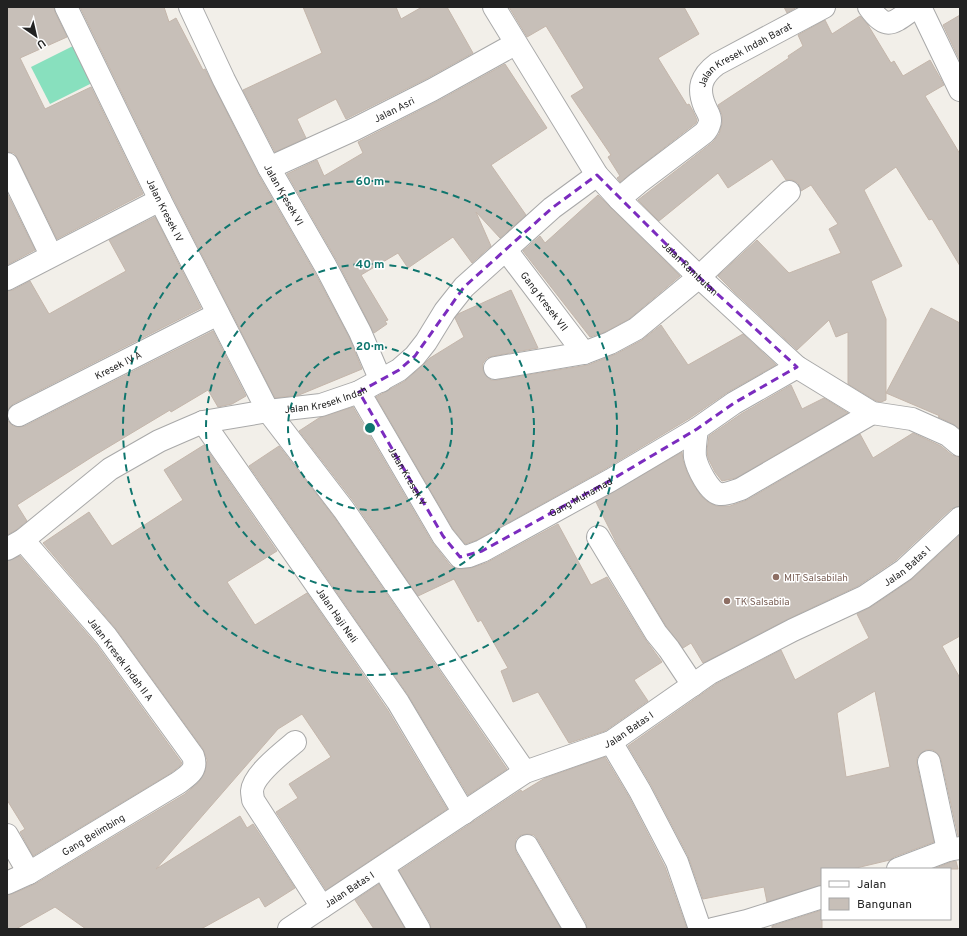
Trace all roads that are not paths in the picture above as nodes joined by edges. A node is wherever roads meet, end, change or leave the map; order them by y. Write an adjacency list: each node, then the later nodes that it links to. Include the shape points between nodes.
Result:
1 (66, 7): 15 (street, Jalan Kresek IV)
2 (190, 7): 11 (street, Jalan Kresek VI)
3 (824, 7): 14 (street, Jalan Kresek Indah Barat, via 708,71 702,80 701,95 710,116 710,125 704,133)
4 (869, 7): 5 (street, via 876,18 886,23 895,21)
5 (916, 7)
6 (920, 7): 9 (street)
7 (496, 8): 8 (street, Jalan Rambutan)
8 (515, 44): 11 (street, Jalan Asri, via 355,129); 12 (street, Jalan Rambutan)
9 (960, 90)
10 (7, 164): 17 (street)
11 (269, 168): 24 (street, Jalan Kresek VI, via 326,267 360,332)
12 (597, 175): 14 (street, Jalan Rambutan); 16 (street, Jalan Kresek Indah, via 552,208)
13 (789, 192): 18 (street)
14 (619, 199): 18 (street, Jalan Rambutan)
15 (160, 200): 17 (street); 20 (street, Jalan Kresek IV)
16 (506, 250): 21 (street, Gang Kresek VII); 24 (street, Jalan Kresek Indah, via 464,287 415,356)
17 (51, 255): 19 (street)
18 (698, 277): 21 (street, via 636,329); 23 (street, Jalan Rambutan)
19 (7, 279)
20 (218, 314): 26 (street, Jalan Kresek IV); 28 (street, Kresek IV A)
21 (584, 353): 22 (street)
22 (495, 368)
23 (797, 368): 27 (street, Jalan Rambutan); 30 (street, Gang Muhamad, via 734,403)
24 (381, 381): 25 (street, Jalan Kresek Indah)
25 (359, 392): 26 (street, Jalan Kresek Indah, via 321,405); 35 (street, Jalan Kresek V, via 443,536)
26 (268, 411): 29 (street, Jalan Kresek Indah); 40 (street, Jalan Kresek IV, via 344,510)
27 (872, 414): 30 (street, via 740,489 724,494 711,490 696,459); 31 (street, Jalan Rambutan, via 912,419 948,436)
28 (19, 415)
29 (203, 422): 34 (street, Jalan Kresek Indah, via 159,441 110,469); 42 (street, Jalan Haji Neli, via 398,702)
30 (697, 429): 35 (street, Gang Muhamad, via 482,551)
31 (960, 445)
32 (960, 518): 36 (street, Jalan Batas I, via 904,570 864,597 710,673)
33 (598, 537): 36 (street, via 656,633)
34 (15, 545): 41 (street, Jalan Kresek Indah II A, via 106,636 193,756 195,763 192,771)
35 (460, 557)
36 (693, 685): 38 (street, Jalan Batas I)
37 (295, 742): 51 (street, via 268,765 256,780 252,790 253,800)
38 (611, 742): 40 (street, Jalan Batas I); 56 (street, via 677,862)
39 (929, 762): 45 (street)
40 (525, 772): 42 (street, Jalan Batas I)
41 (178, 782): 48 (street, Gang Belimbing)
42 (464, 813): 46 (street, Jalan Batas I)
43 (7, 835): 48 (street)
44 (527, 846): 55 (street)
45 (954, 849): 47 (street)
46 (382, 867): 51 (street, Jalan Batas I); 54 (street)
47 (901, 868)
48 (29, 873): 49 (street, Gang Belimbing)
49 (7, 883)
50 (821, 897): 52 (street)
51 (322, 907): 53 (street, Jalan Batas I)
52 (747, 925): 57 (street)
53 (288, 929)
54 (419, 929)
55 (575, 929)
56 (700, 929)
57 (713, 929)

